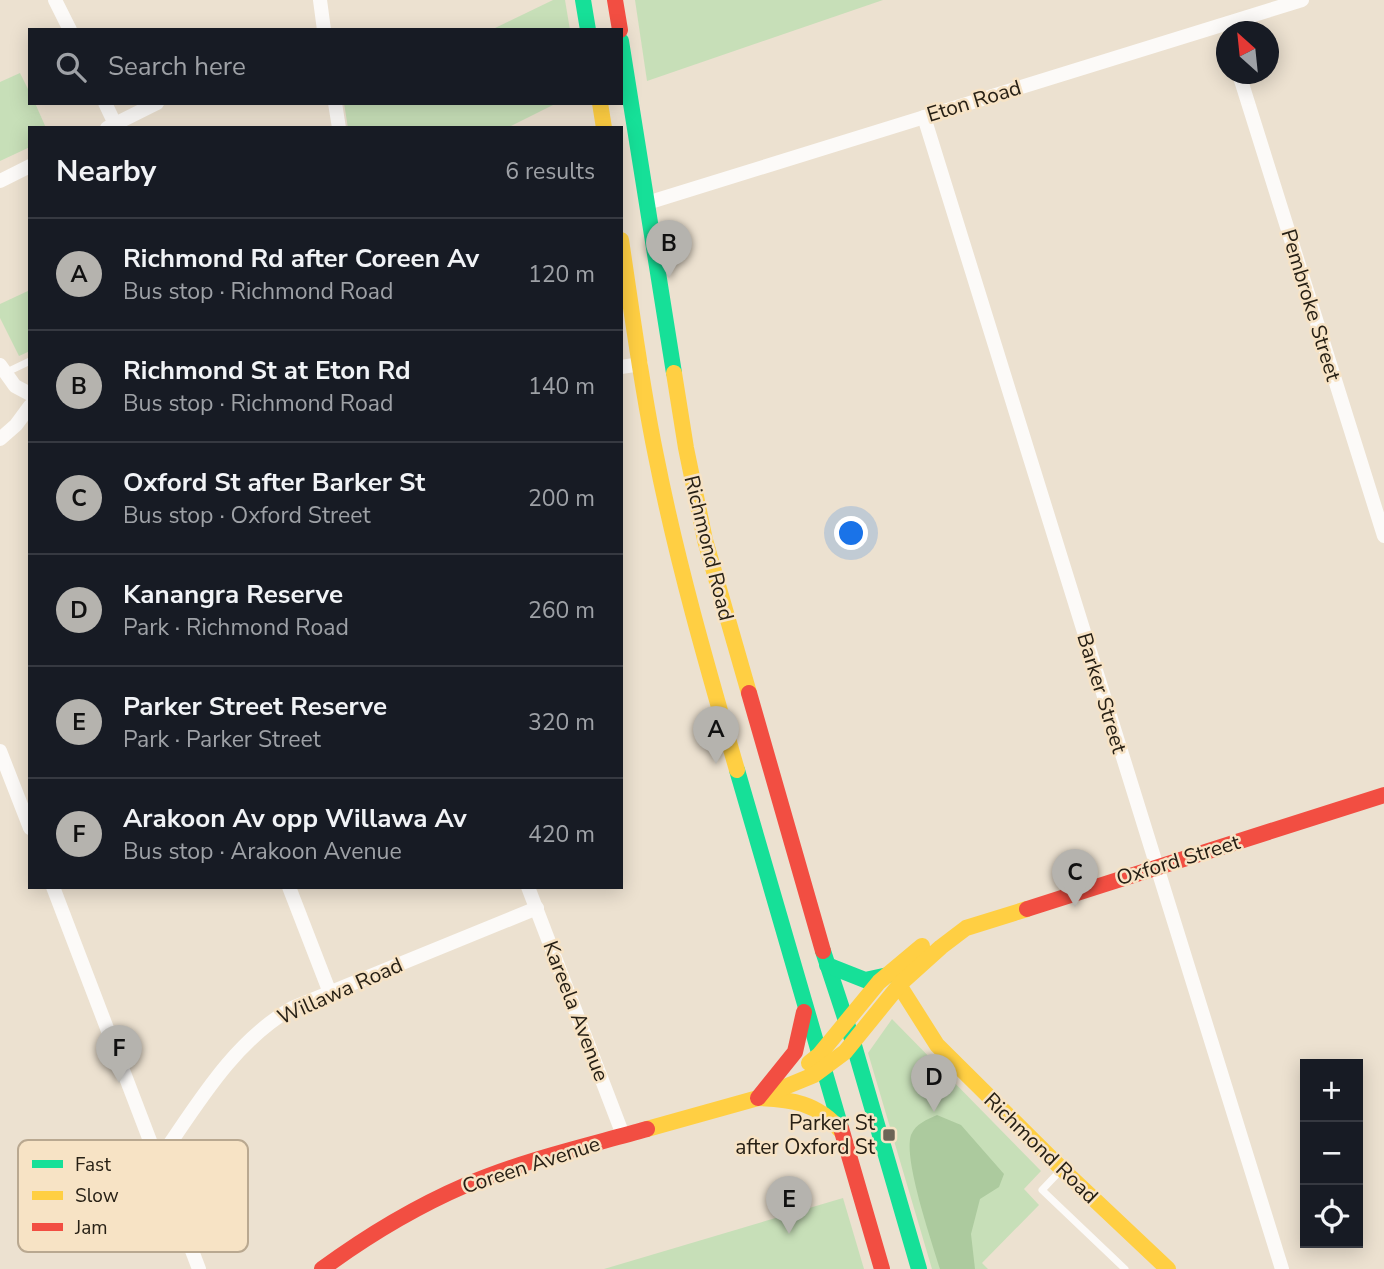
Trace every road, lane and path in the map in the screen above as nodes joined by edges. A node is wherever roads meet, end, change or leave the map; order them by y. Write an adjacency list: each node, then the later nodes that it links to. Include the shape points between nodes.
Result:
1 (55, 0): 7 (street)
2 (320, 0): 8 (street)
3 (583, 0): 9 (main road)
4 (615, 0): 10 (main road)
5 (1302, 0): 6 (street, Eton Road)
6 (1246, 21)
7 (68, 28)
8 (321, 28)
9 (588, 28)
10 (620, 28)
11 (1216, 32): 18 (street, Eton Road)
12 (623, 53): 24 (main road, Richmond Road)
13 (1242, 84): 35 (street, Pembroke Street)
14 (106, 105): 19 (street)
15 (153, 105): 19 (street)
16 (335, 105): 20 (street)
17 (600, 105): 21 (main road)
18 (924, 117): 24 (street, Eton Road); 39 (street, Barker Street)
19 (111, 126)
20 (339, 126)
21 (604, 126)
22 (28, 167): 23 (street)
23 (0, 181)
24 (647, 203): 26 (main road, Richmond Road)
25 (623, 252): 28 (main road, Richmond Road)
26 (658, 272): 28 (main road, via 651,340); 34 (main road, Richmond Road)
27 (28, 362): 30 (lane)
28 (641, 364): 29 (street); 34 (main road, via 653,375); 48 (main road, Richmond Road, via 676,548)
29 (623, 367)
30 (2, 369): 31 (street, via 15,386)
31 (28, 393)
32 (28, 409): 33 (street)
33 (0, 439)
34 (686, 449): 45 (main road, Richmond Road, via 725,615)
35 (1384, 536)
36 (0, 751): 38 (street)
37 (1384, 795): 39 (main road, Oxford Street)
38 (28, 823)
39 (1155, 866): 44 (main road, Oxford Street); 65 (street, Barker Street)
40 (54, 889): 55 (street)
41 (290, 889): 47 (street)
42 (529, 889): 43 (street, Kareela Avenue)
43 (537, 908): 47 (street, Willawa Road); 54 (street, Kareela Avenue)
44 (966, 928): 46 (main road, Coreen Avenue, via 913,952)
45 (827, 965): 46 (main road, via 865,980); 49 (main road, Richmond Road)
46 (893, 980): 49 (main road, Coreen Avenue); 50 (main road); 57 (main road, Richmond Road, via 937,1045)
47 (330, 993): 56 (street, Willawa Road, via 292,1008 250,1039)
48 (805, 1007): 51 (main road, Richmond Road); 52 (main road, via 795,1052)
49 (846, 1024): 50 (main road, Richmond Road); 51 (main road, Coreen Avenue)
50 (853, 1042): 51 (main road, Coreen Avenue); 62 (main road, Richmond Road)
51 (821, 1063): 52 (main road, Coreen Avenue, via 796,1084); 53 (main road, Richmond Road)
52 (758, 1098): 53 (main road, via 808,1103); 54 (main road, Coreen Avenue)
53 (842, 1133): 61 (main road, Richmond Road)
54 (623, 1135): 60 (main road, Coreen Avenue, via 502,1171 444,1194 384,1225)
55 (150, 1140)
56 (172, 1140)
57 (1062, 1169): 63 (lane, via 1042,1190); 64 (main road, Richmond Road)
58 (193, 1252): 59 (street)
59 (199, 1269)
60 (321, 1269)
61 (881, 1269)
62 (919, 1269)
63 (1125, 1269)
64 (1168, 1269)
65 (1282, 1269)

